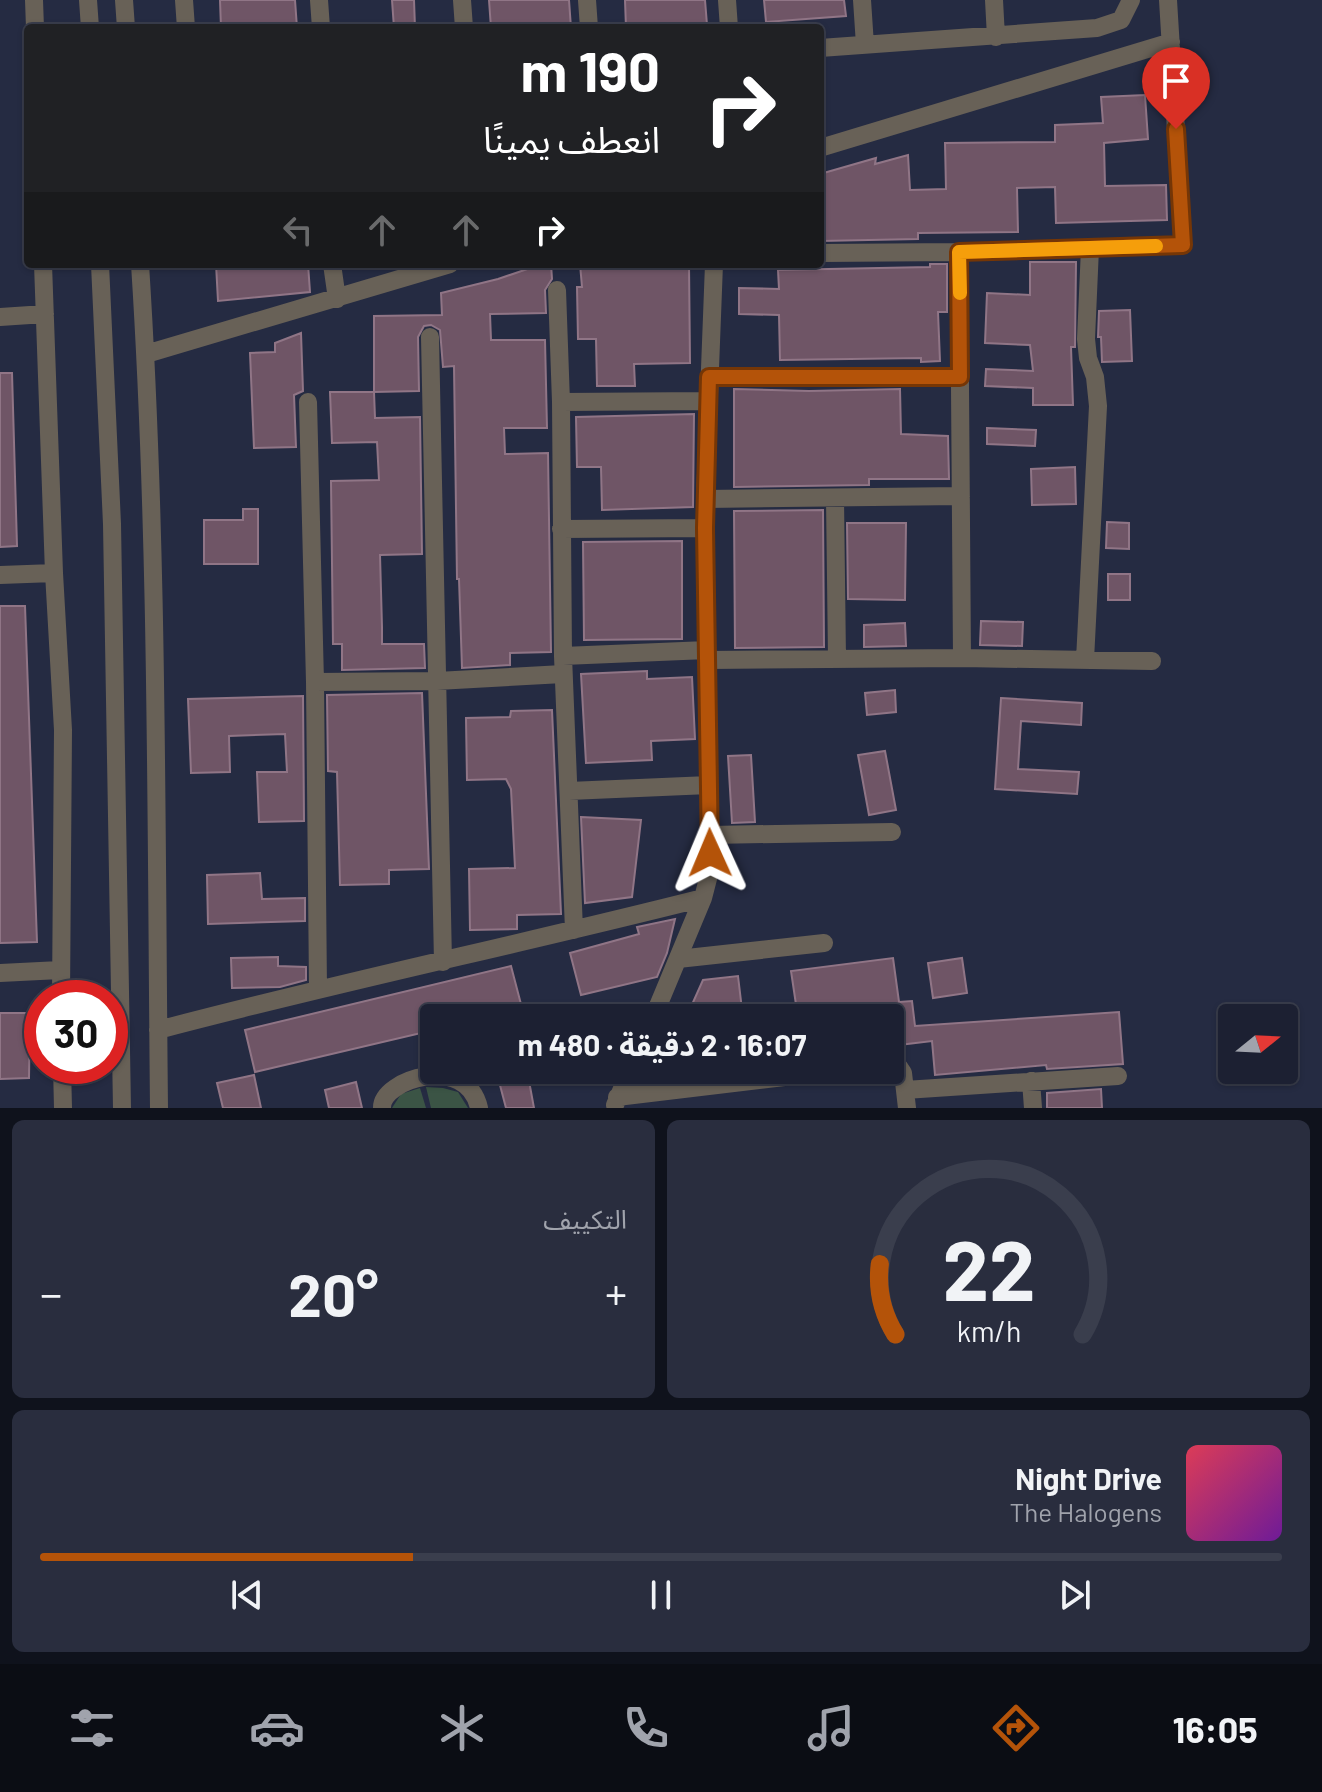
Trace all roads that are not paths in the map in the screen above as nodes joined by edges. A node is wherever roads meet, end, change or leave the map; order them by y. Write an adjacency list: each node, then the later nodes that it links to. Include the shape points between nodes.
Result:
1 (34, 0): 13 (street)
2 (88, 0): 14 (street)
3 (124, 0): 15 (street)
4 (184, 0): 16 (street)
5 (319, 0): 17 (street)
6 (462, 0): 18 (street)
7 (587, 0): 19 (street)
8 (727, 0): 20 (street)
9 (862, 0): 23 (street)
10 (994, 0): 21 (street)
11 (1131, 0): 21 (street, via 1121,20 1106,27)
12 (1168, 0): 22 (street)
13 (35, 24)
14 (90, 24)
15 (126, 24)
16 (186, 24)
17 (321, 24)
18 (464, 24)
19 (589, 24)
20 (729, 24)
21 (996, 37): 23 (street)
22 (1171, 42): 25 (street); 26 (street, via 1183,245)
23 (865, 45): 24 (street)
24 (824, 48)
25 (824, 147)
26 (1090, 248): 27 (street); 56 (street, via 1086,339 1098,406)
27 (959, 252): 28 (street); 42 (street)
28 (824, 253)
29 (43, 268): 37 (street)
30 (100, 268): 83 (street, via 112,524)
31 (140, 268): 40 (street)
32 (333, 268): 36 (street)
33 (437, 268): 36 (street)
34 (714, 268): 41 (street)
35 (557, 290): 45 (street)
36 (337, 299): 40 (street)
37 (45, 314): 38 (street); 51 (street)
38 (0, 317)
39 (430, 337): 59 (street)
40 (146, 354): 75 (street)
41 (709, 377): 42 (street); 43 (street)
42 (960, 377): 46 (street)
43 (709, 401): 45 (street); 48 (street)
44 (308, 402): 60 (street)
45 (561, 402): 50 (street)
46 (961, 496): 47 (street); 54 (street)
47 (835, 498): 48 (street); 55 (street)
48 (705, 499): 49 (street)
49 (705, 528): 50 (street); 53 (street)
50 (561, 529): 58 (street)
51 (54, 573): 52 (street); 70 (street, via 63,730)
52 (0, 575)
53 (708, 655): 55 (street); 58 (street); 61 (street)
54 (962, 658): 55 (street); 56 (street)
55 (837, 659)
56 (1085, 660): 57 (street)
57 (1152, 661)
58 (563, 665): 59 (street); 62 (street)
59 (437, 681): 60 (street); 69 (street)
60 (315, 682): 73 (street)
61 (709, 785): 62 (street); 64 (street)
62 (569, 791): 66 (street)
63 (892, 832): 64 (street)
64 (710, 835): 65 (street)
65 (703, 898): 66 (street); 68 (street)
66 (574, 930): 69 (street)
67 (824, 943): 68 (street)
68 (678, 959): 74 (street)
69 (443, 962): 73 (street)
70 (60, 970): 71 (street); 72 (street)
71 (0, 973)
72 (60, 980)
73 (318, 988): 75 (street)
74 (659, 1004)
75 (158, 1030): 84 (street)
76 (1118, 1076): 77 (street)
77 (1031, 1081): 80 (street); 87 (street)
78 (62, 1084): 82 (street)
79 (744, 1084): 81 (street)
80 (906, 1099)
81 (616, 1102)
82 (63, 1108)
83 (122, 1108)
84 (159, 1108)
85 (382, 1108): 86 (street, via 394,1087 450,1076 468,1085)
86 (479, 1108)
87 (1033, 1108)

